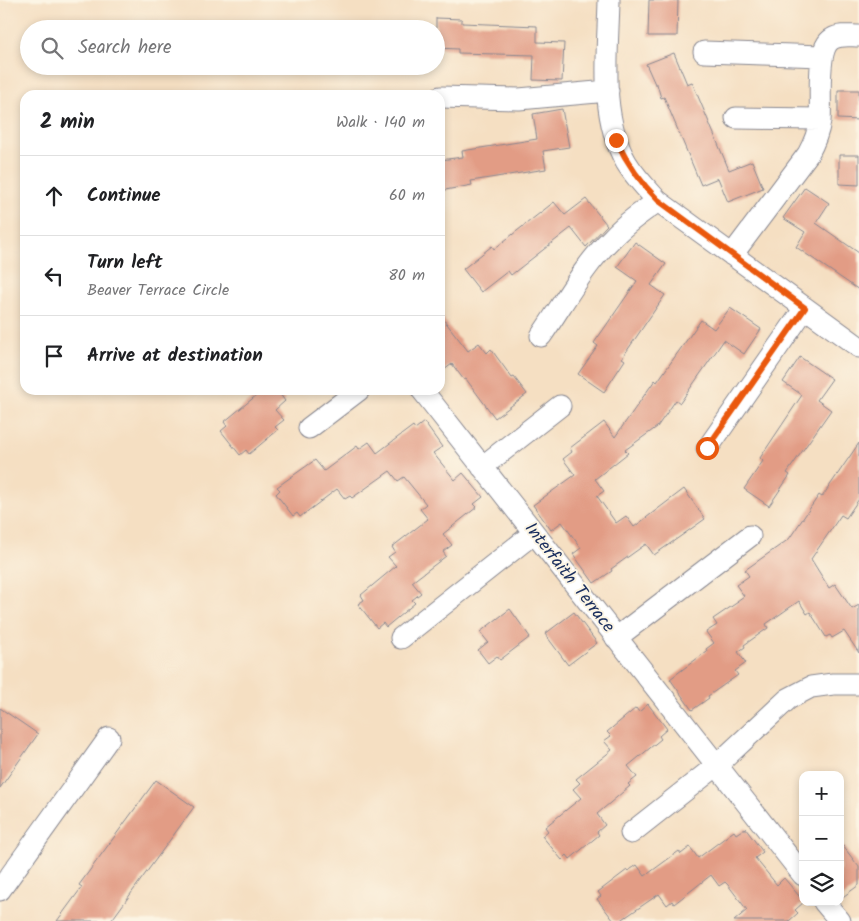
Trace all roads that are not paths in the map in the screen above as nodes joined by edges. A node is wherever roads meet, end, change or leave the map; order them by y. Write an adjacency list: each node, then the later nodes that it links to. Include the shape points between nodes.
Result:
1 (609, 0): 5 (street)
2 (859, 36): 4 (street, via 832,39)
3 (704, 52): 4 (street)
4 (822, 56): 8 (street)
5 (608, 91): 6 (street, via 519,99); 9 (street, via 616,140 640,182)
6 (445, 97)
7 (736, 118): 8 (street)
8 (820, 120): 10 (street, via 817,138 808,154)
9 (658, 200): 10 (street); 12 (street, via 613,236 594,258)
10 (732, 255): 11 (street)
11 (805, 308): 13 (street); 18 (street)
12 (541, 336)
13 (859, 347)
14 (352, 395): 17 (street)
15 (426, 395): 19 (street, Interfaith Terrace)
16 (560, 406): 19 (street)
17 (309, 428)
18 (707, 448)
19 (482, 466): 20 (street, Interfaith Terrace)
20 (534, 534): 22 (street); 23 (street, Interfaith Terrace)
21 (750, 536): 23 (street)
22 (401, 638)
23 (616, 638): 26 (street, Interfaith Terrace)
24 (859, 684): 26 (street, via 811,687 788,699)
25 (109, 738): 29 (street)
26 (716, 766): 27 (street); 28 (street, Interfaith Terrace)
27 (631, 833)
28 (799, 870)
29 (0, 890)
30 (827, 906): 31 (street)
31 (840, 921)

